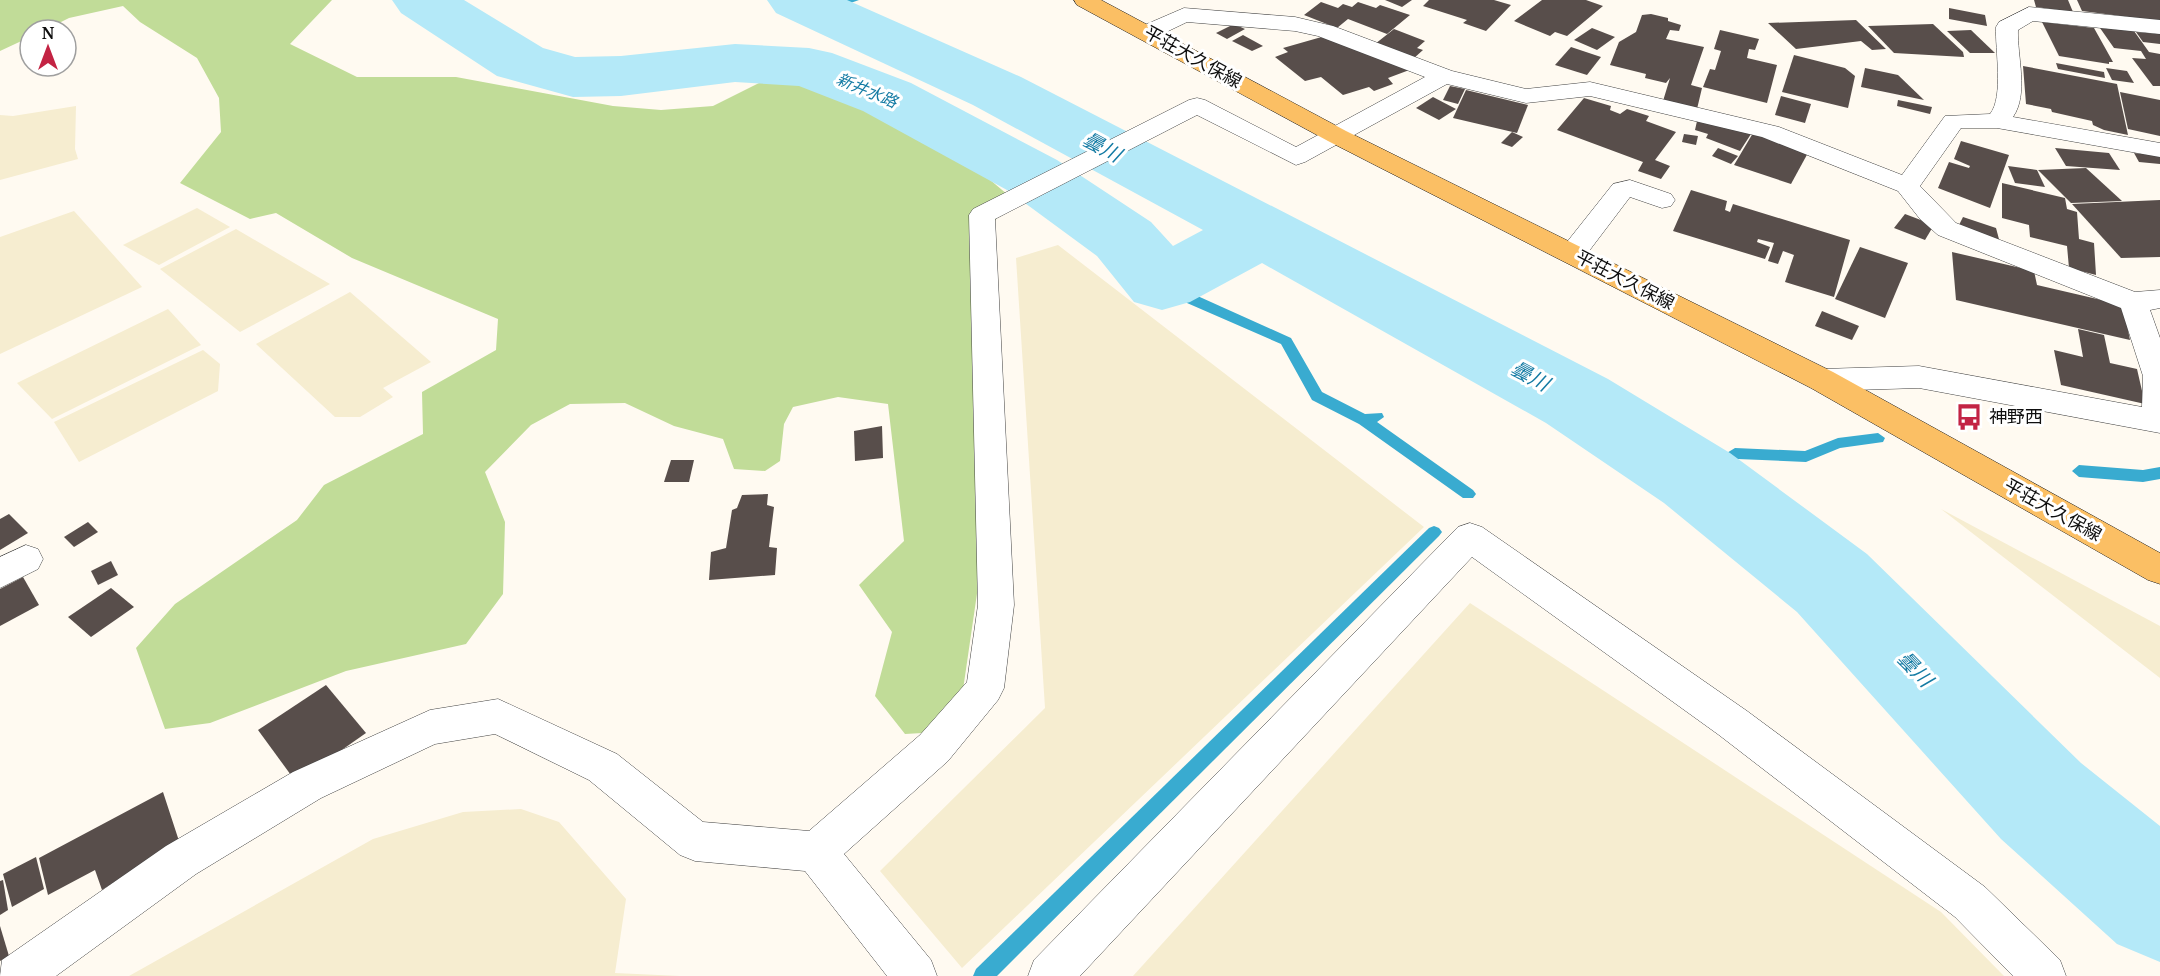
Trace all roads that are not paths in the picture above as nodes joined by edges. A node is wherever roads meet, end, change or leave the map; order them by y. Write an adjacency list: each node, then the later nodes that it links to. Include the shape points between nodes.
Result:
1 (1085, 0): 6 (main road, 平荘大久保線)
2 (1295, 6): 4 (street)
3 (2025, 7): 5 (street); 8 (street, via 2007,27 2009,98)
4 (1273, 22): 6 (street, via 1184,15); 7 (street, via 1325,31)
5 (2160, 27)
6 (1148, 32): 9 (main road, 平荘大久保線)
7 (1444, 76): 9 (street); 11 (street, via 1526,96 1590,89 1770,132)
8 (1997, 121): 10 (street); 11 (street, via 1954,121)
9 (1337, 136): 13 (main road, 平荘大久保線); 18 (street, via 1296,157 1197,105 982,215 996,605 985,688 934,748)
10 (2160, 150)
11 (1907, 186): 14 (street, via 1947,229)
12 (1662, 200): 13 (street, via 1630,188 1622,190)
13 (1573, 253): 15 (main road, 平荘大久保線)
14 (2147, 301): 16 (street, via 2158,376)
15 (1822, 380): 16 (street, via 1919,377); 17 (main road, 平荘大久保線)
16 (2159, 421)
17 (2160, 570)
18 (816, 852): 19 (street, via 695,841 603,767 498,716 430,727 307,785 181,860); 20 (street)
19 (18, 976)
20 (915, 976)
21 (1050, 976): 22 (street, via 1470,537 1733,723 1970,902)
22 (2044, 976)

